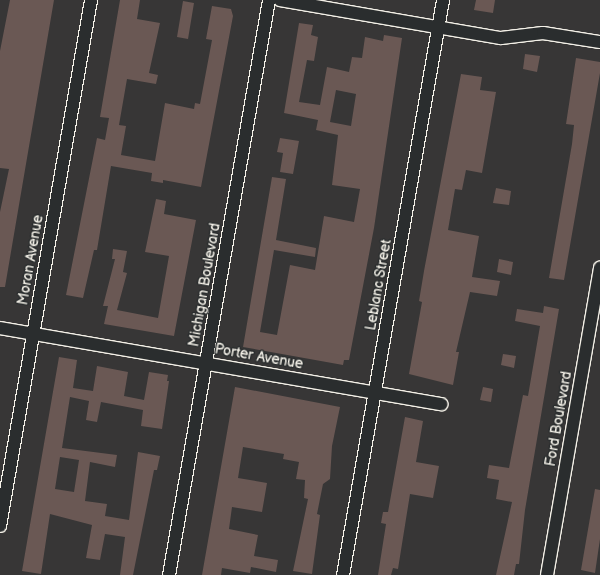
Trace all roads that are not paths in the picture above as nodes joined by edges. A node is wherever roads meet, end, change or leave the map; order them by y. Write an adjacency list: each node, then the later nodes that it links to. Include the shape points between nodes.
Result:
1 (91, 0): 9 (street, Moran Avenue)
2 (269, 0): 10 (street, Michigan Boulevard)
3 (280, 0): 5 (street)
4 (443, 0): 5 (street, Leblanc Street)
5 (438, 28): 6 (street, via 501,38 543,33); 11 (street, Leblanc Street)
6 (600, 42)
7 (600, 268): 16 (street, Ford Boulevard)
8 (0, 328): 9 (street, Porter Avenue)
9 (33, 334): 10 (street, Porter Avenue); 13 (street, Moran Avenue)
10 (206, 364): 11 (street, Porter Avenue); 14 (street, Michigan Boulevard)
11 (375, 392): 12 (street, Porter Avenue); 15 (street, Leblanc Street)
12 (442, 404)
13 (0, 526)
14 (169, 575)
15 (343, 575)
16 (547, 575)

